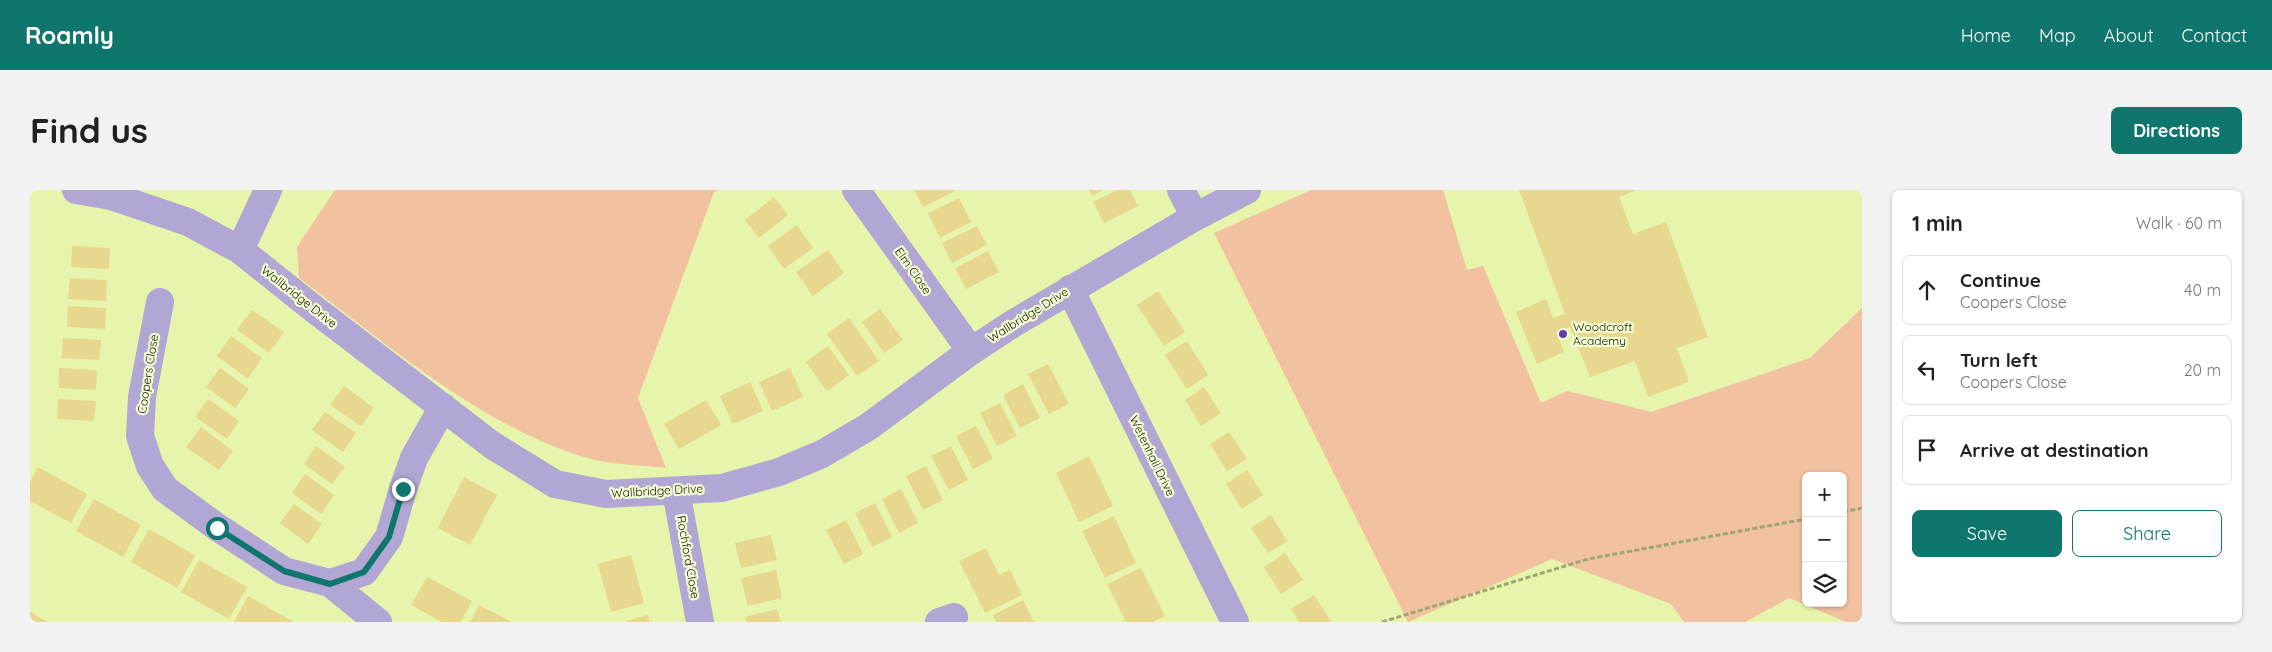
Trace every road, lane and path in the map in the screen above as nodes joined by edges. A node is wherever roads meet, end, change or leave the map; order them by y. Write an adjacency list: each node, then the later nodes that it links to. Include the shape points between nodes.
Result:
1 (76, 190): 7 (street, Wallbridge Drive, via 111,196 188,222)
2 (268, 190): 7 (street)
3 (856, 190): 10 (street, Elm Close)
4 (1181, 190): 6 (street)
5 (1247, 190): 6 (street, Wallbridge Drive)
6 (1195, 217): 8 (street, Wallbridge Drive)
7 (240, 250): 11 (street, Wallbridge Drive)
8 (1070, 289): 10 (street, Wallbridge Drive); 19 (street, Wetenhall Drive)
9 (160, 302): 16 (street, Coopers Close, via 142,398 140,436 150,466 165,490 217,528 284,571)
10 (971, 351): 12 (street, Wallbridge Drive, via 868,428 822,454 779,472 722,488)
11 (443, 407): 12 (street, Wallbridge Drive, via 492,445 555,484 606,494); 16 (street, via 414,458 389,537 364,572)
12 (676, 491): 18 (street, Rochford Close)
13 (1862, 508): 14 (path)
14 (1847, 511)
15 (1802, 519): 20 (path, via 1588,559)
16 (330, 584): 17 (street, Coopers Close)
17 (378, 622)
18 (700, 622)
19 (1235, 622)
20 (1382, 622)

